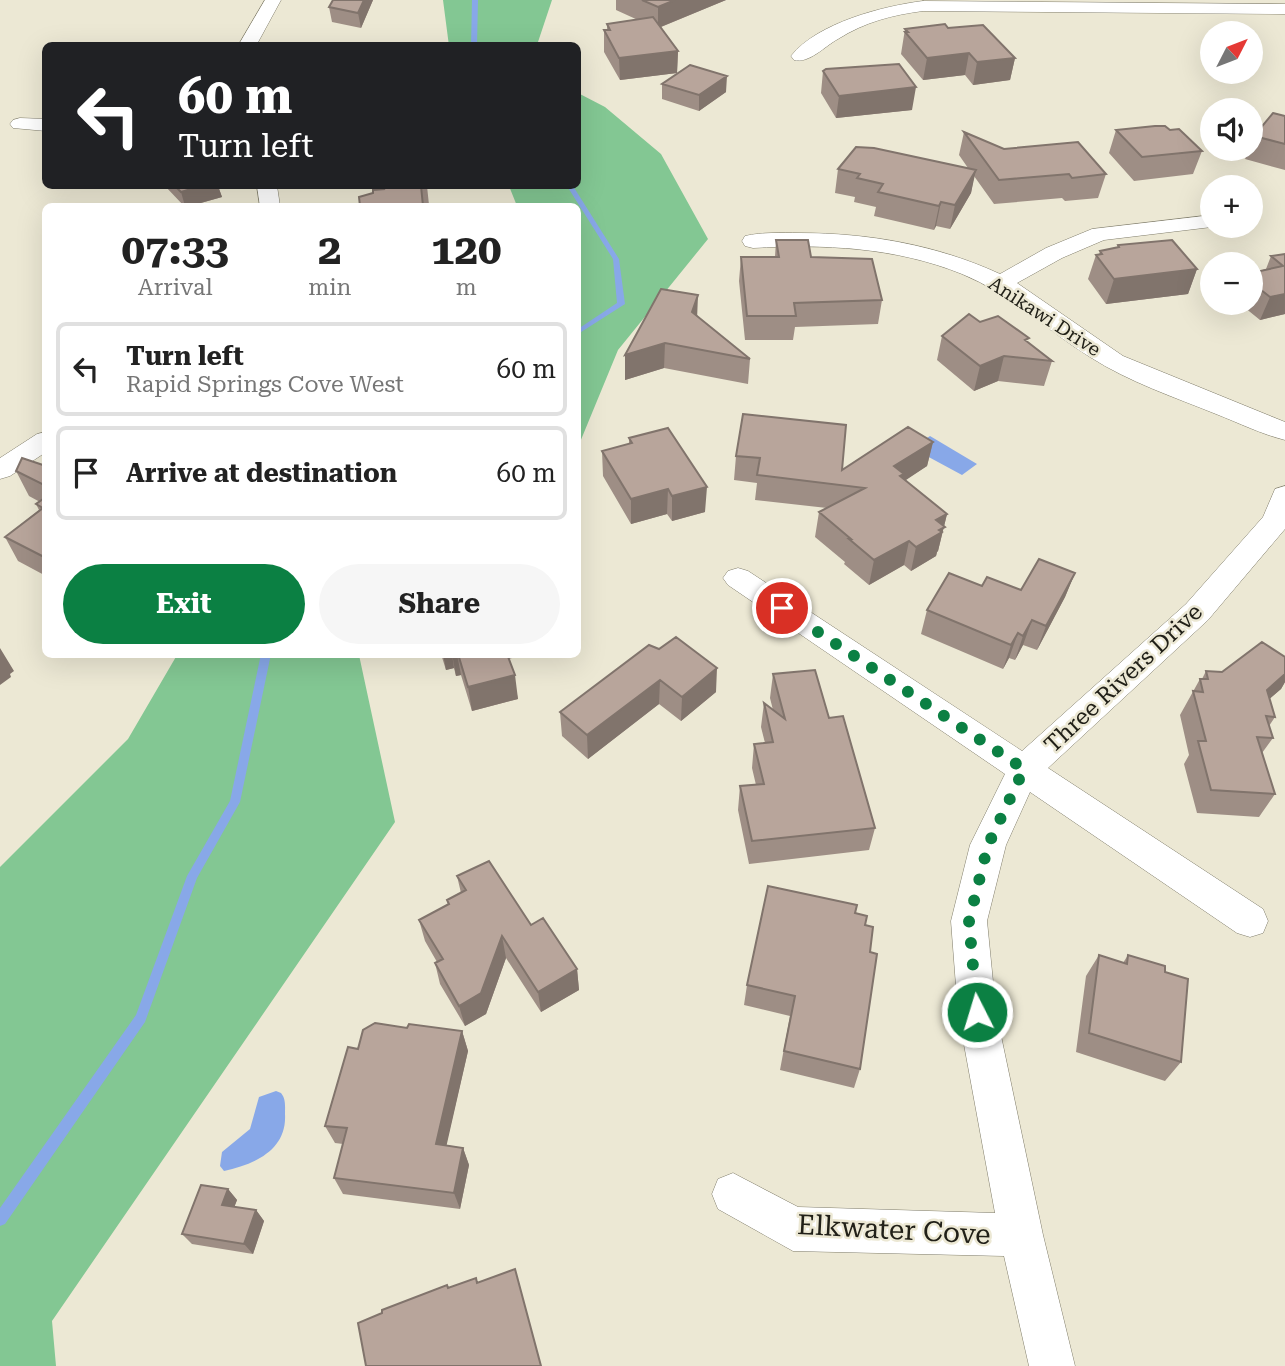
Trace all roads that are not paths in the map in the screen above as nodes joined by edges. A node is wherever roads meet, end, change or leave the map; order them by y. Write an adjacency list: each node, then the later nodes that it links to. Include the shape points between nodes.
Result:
1 (273, 0): 3 (street)
2 (1285, 9): 4 (street, via 923,6 861,18)
3 (248, 42)
4 (800, 56)
5 (20, 124): 6 (street)
6 (42, 125)
7 (1200, 222): 9 (street, via 1100,234)
8 (753, 242): 9 (street, Anikawi Drive, via 807,237 862,240 920,253)
9 (1001, 283): 10 (street, Anikawi Drive, via 1112,360)
10 (1285, 432)
11 (42, 443): 12 (street)
12 (0, 470)
13 (1285, 495): 15 (street, Three Rivers Drive, via 1276,520 1197,612)
14 (738, 578): 15 (street)
15 (1024, 769): 16 (street); 18 (street, Three Rivers Drive, via 988,845 969,921 977,1012)
16 (1250, 921)
17 (733, 1194): 18 (street, Elkwater Cove, via 793,1228)
18 (1021, 1235): 19 (street, Three Rivers Drive)
19 (1052, 1366)

